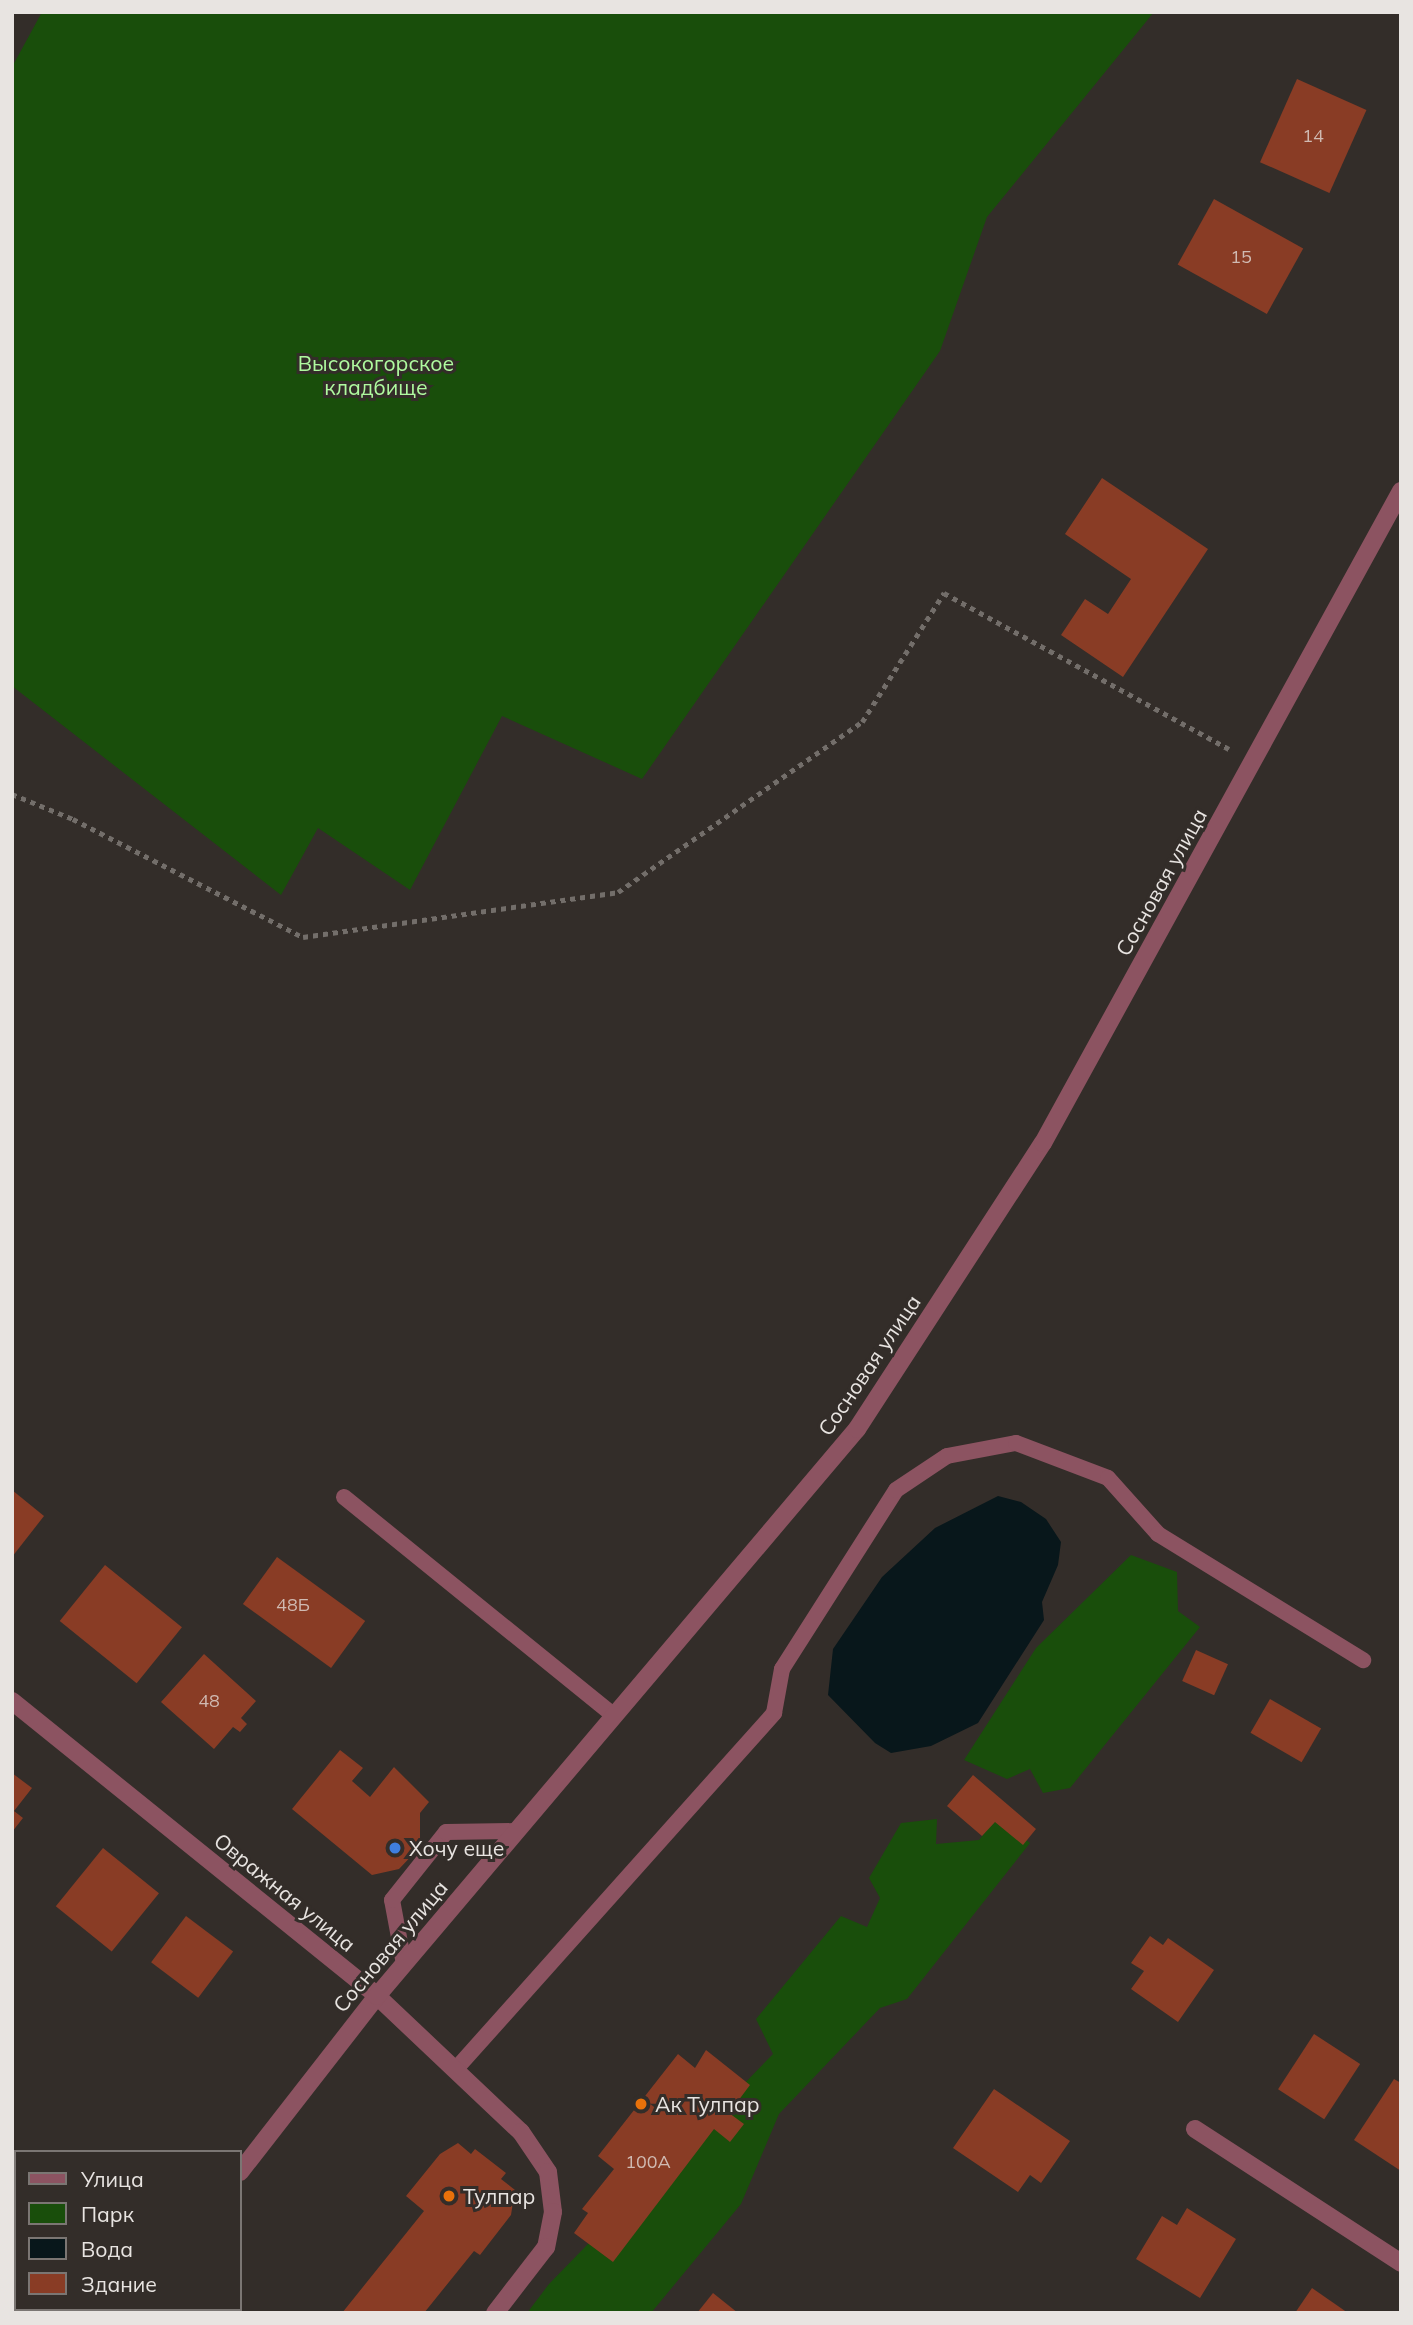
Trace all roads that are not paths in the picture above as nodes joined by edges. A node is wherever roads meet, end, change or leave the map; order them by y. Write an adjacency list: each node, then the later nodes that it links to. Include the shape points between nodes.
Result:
1 (1401, 491): 2 (street, Сосновая улица)
2 (1395, 514): 6 (street, Сосновая улица, via 1043,1143 857,1429)
3 (344, 1497): 6 (lane)
4 (1363, 1660): 10 (lane, via 1158,1534 1108,1478 1016,1443 947,1456 896,1490 782,1669 774,1713)
5 (12, 1701): 9 (street, Овражная улица)
6 (614, 1716): 7 (street, Сосновая улица)
7 (516, 1831): 8 (street, Сосновая улица); 8 (lane, via 446,1832 392,1900)
8 (404, 1964): 9 (street, Сосновая улица)
9 (377, 1996): 10 (street, Овражная улица); 12 (street, Сосновая улица)
10 (455, 2070): 14 (street, Овражная улица, via 521,2132 548,2172 553,2212 546,2246)
11 (1195, 2129): 13 (street)
12 (242, 2169)
13 (1401, 2263)
14 (495, 2313)

